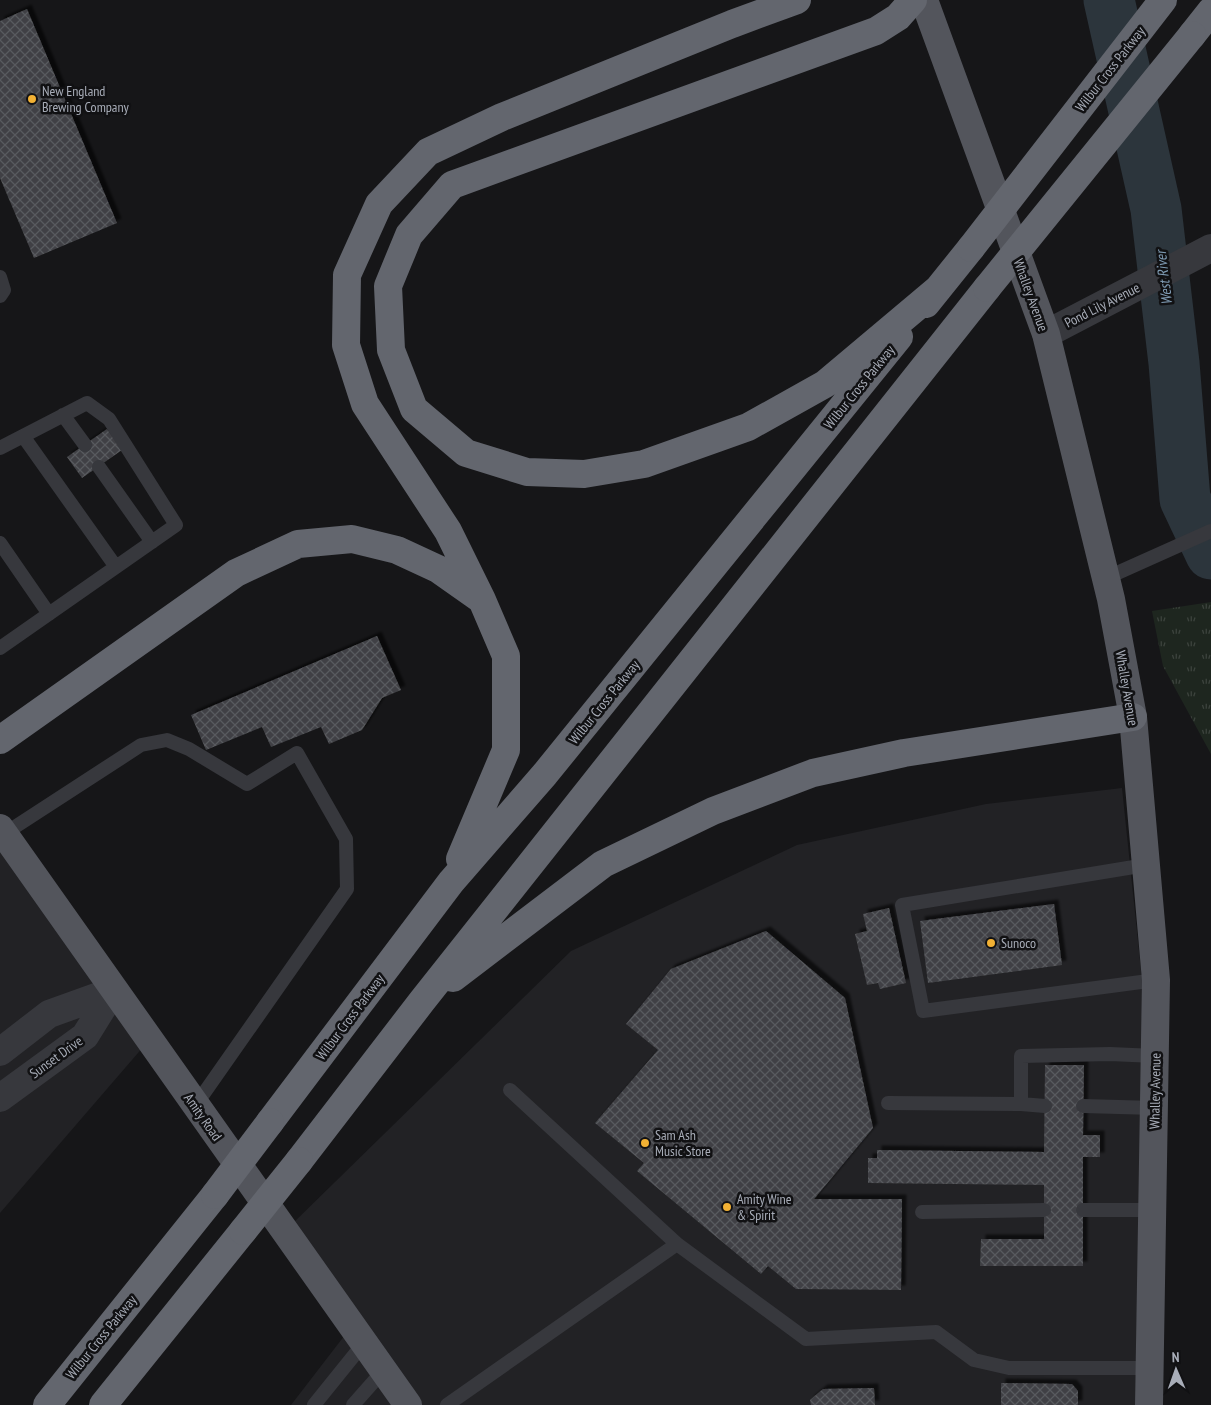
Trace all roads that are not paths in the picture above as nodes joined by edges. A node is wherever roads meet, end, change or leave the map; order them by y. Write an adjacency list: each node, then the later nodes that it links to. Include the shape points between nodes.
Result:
1 (797, 0): 21 (highway, via 502,117 428,152 379,204 347,275 346,345 365,404 448,531)
2 (913, 0): 8 (highway, via 898,17 876,31 452,185 409,235 388,286 391,350 414,409 466,453 527,472 584,474 644,464 748,427 825,384)
3 (924, 0): 10 (main road, Whalley Avenue)
4 (1163, 0): 8 (highway, Wilbur Cross Parkway, bridge)
5 (1211, 11): 31 (highway, bridge, via 987,288)
6 (1205, 251): 10 (street, Pond Lily Avenue)
7 (0, 277): 9 (lane, via 4,290)
8 (938, 289): 28 (highway, Wilbur Cross Parkway, via 545,774)
9 (0, 296)
10 (1046, 334): 20 (main road, Whalley Avenue)
11 (63, 415): 12 (lane); 13 (lane); 17 (lane, via 87,403 109,419 176,525)
12 (23, 436): 14 (lane); 19 (lane)
13 (85, 445)
14 (0, 448)
15 (99, 467): 17 (lane)
16 (1211, 531): 20 (lane)
17 (152, 542): 19 (lane)
18 (0, 543): 22 (lane)
19 (116, 567): 22 (lane)
20 (1106, 578): 24 (main road, Whalley Avenue)
21 (482, 600): 25 (highway, via 438,569 397,550 352,539 298,544 236,573); 28 (highway, via 506,656 506,750)
22 (49, 614): 23 (lane)
23 (0, 648)
24 (1133, 718): 27 (main road, Whalley Avenue); 31 (highway, via 904,753 813,773 713,811 603,864)
25 (0, 740)
26 (2, 831): 30 (main road, Amity Road); 38 (lane, via 141,745 167,740 189,749 247,784 298,753 346,839 347,889)
27 (1146, 865): 29 (main road, Whalley Avenue); 29 (lane, via 902,905 923,1011)
28 (451, 882): 50 (highway, Wilbur Cross Parkway, bridge, via 215,1195)
29 (1156, 980): 33 (main road, Whalley Avenue)
30 (113, 991): 32 (street, via 49,1014); 35 (street, Sunset Drive, via 85,1036); 38 (main road, Amity Road)
31 (422, 1001): 51 (highway, bridge)
32 (0, 1052)
33 (1155, 1056): 37 (lane, via 1021,1056); 41 (main road, Whalley Avenue)
34 (510, 1090): 46 (lane)
35 (0, 1098)
36 (888, 1103): 37 (lane)
37 (1021, 1104): 39 (lane)
38 (195, 1106): 47 (main road, Amity Road)
39 (1045, 1106)
40 (1083, 1106): 41 (lane)
41 (1155, 1108): 44 (main road, Whalley Avenue)
42 (1044, 1210): 45 (lane)
43 (1083, 1210): 44 (lane)
44 (1153, 1210): 48 (main road, Whalley Avenue)
45 (922, 1212)
46 (676, 1244): 48 (lane, via 806,1339 936,1332 974,1360 1009,1368); 55 (lane)
47 (364, 1343): 49 (main road, Amity Road); 52 (lane)
48 (1150, 1368): 56 (main road, Whalley Avenue)
49 (383, 1371): 53 (lane); 54 (main road, Amity Road)
50 (47, 1405)
51 (104, 1405)
52 (314, 1405)
53 (353, 1405)
54 (408, 1405)
55 (447, 1405)
56 (1149, 1405)

